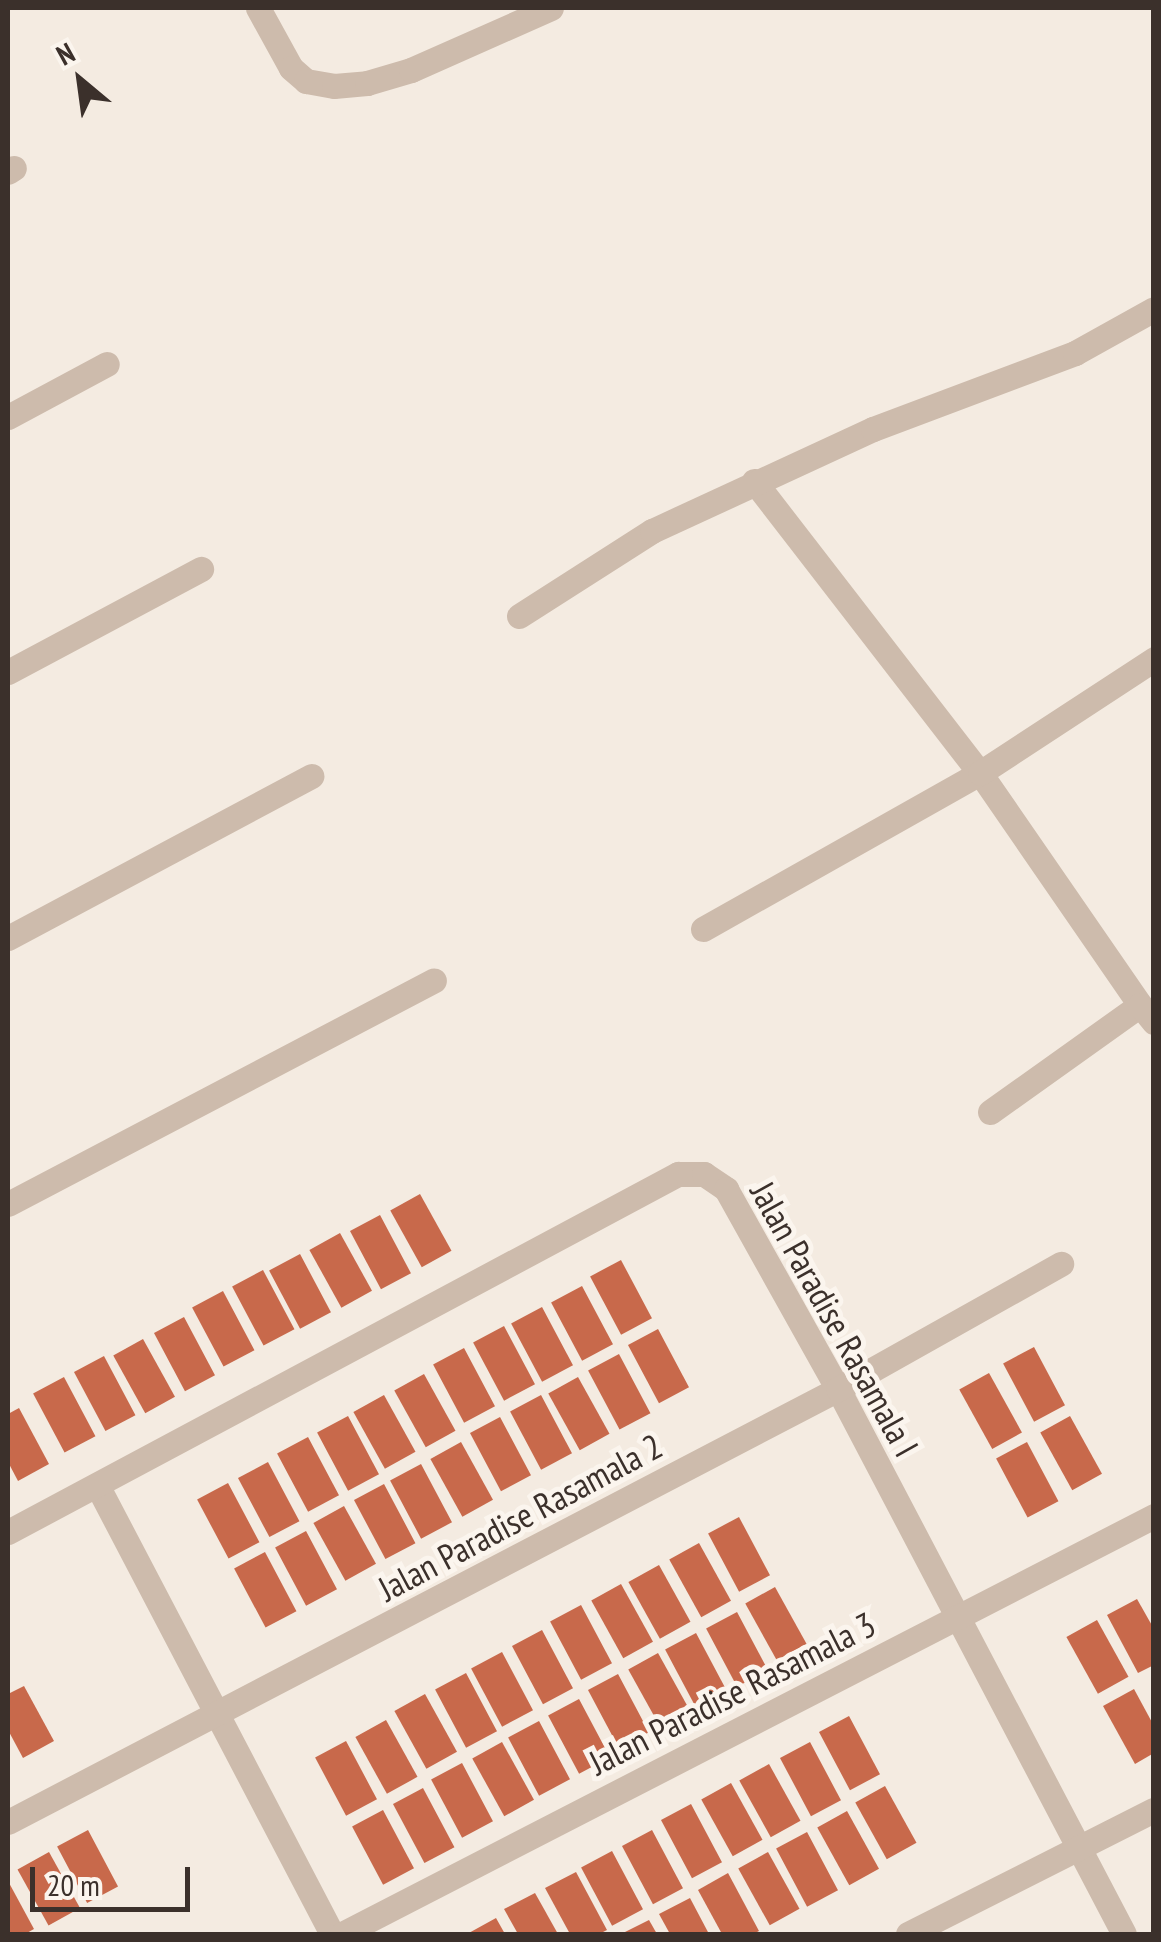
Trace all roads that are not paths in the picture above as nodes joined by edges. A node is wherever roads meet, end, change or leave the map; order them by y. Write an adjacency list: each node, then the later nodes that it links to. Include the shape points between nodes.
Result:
1 (258, 8): 2 (street, via 291,68 306,80 334,86 412,70)
2 (551, 8)
3 (1154, 308): 6 (street, via 1075,353)
4 (106, 364): 5 (street)
5 (8, 417)
6 (754, 481): 8 (street, via 652,531); 11 (street)
7 (201, 569): 10 (street)
8 (519, 616)
9 (1154, 659): 11 (street)
10 (8, 672)
11 (980, 774): 13 (street); 16 (street)
12 (312, 776): 14 (street)
13 (704, 929)
14 (8, 938)
15 (434, 980): 18 (street)
16 (1147, 1013): 17 (street)
17 (990, 1112)
18 (8, 1204)
19 (1061, 1264): 20 (street, Jalan Paradise Rasamala 2)
20 (838, 1389): 21 (street, Jalan Paradise Rasamala I, via 726,1189 704,1174 678,1174); 24 (street, Jalan Paradise Rasamala I); 25 (street, Jalan Paradise Rasamala 2)
21 (97, 1485): 23 (street, Jalan Paradise Rasamala I); 25 (street)
22 (1154, 1516): 24 (street, Jalan Paradise Rasamala 3)
23 (8, 1532)
24 (956, 1617): 28 (street, Jalan Paradise Rasamala I); 30 (street, Jalan Paradise Rasamala 3)
25 (219, 1715): 27 (street, Jalan Paradise Rasamala 2); 29 (street)
26 (1154, 1810): 28 (street)
27 (8, 1822)
28 (1078, 1849): 31 (street); 32 (street, Jalan Paradise Rasamala I)
29 (332, 1934)
30 (342, 1934)
31 (908, 1934)
32 (1124, 1934)

